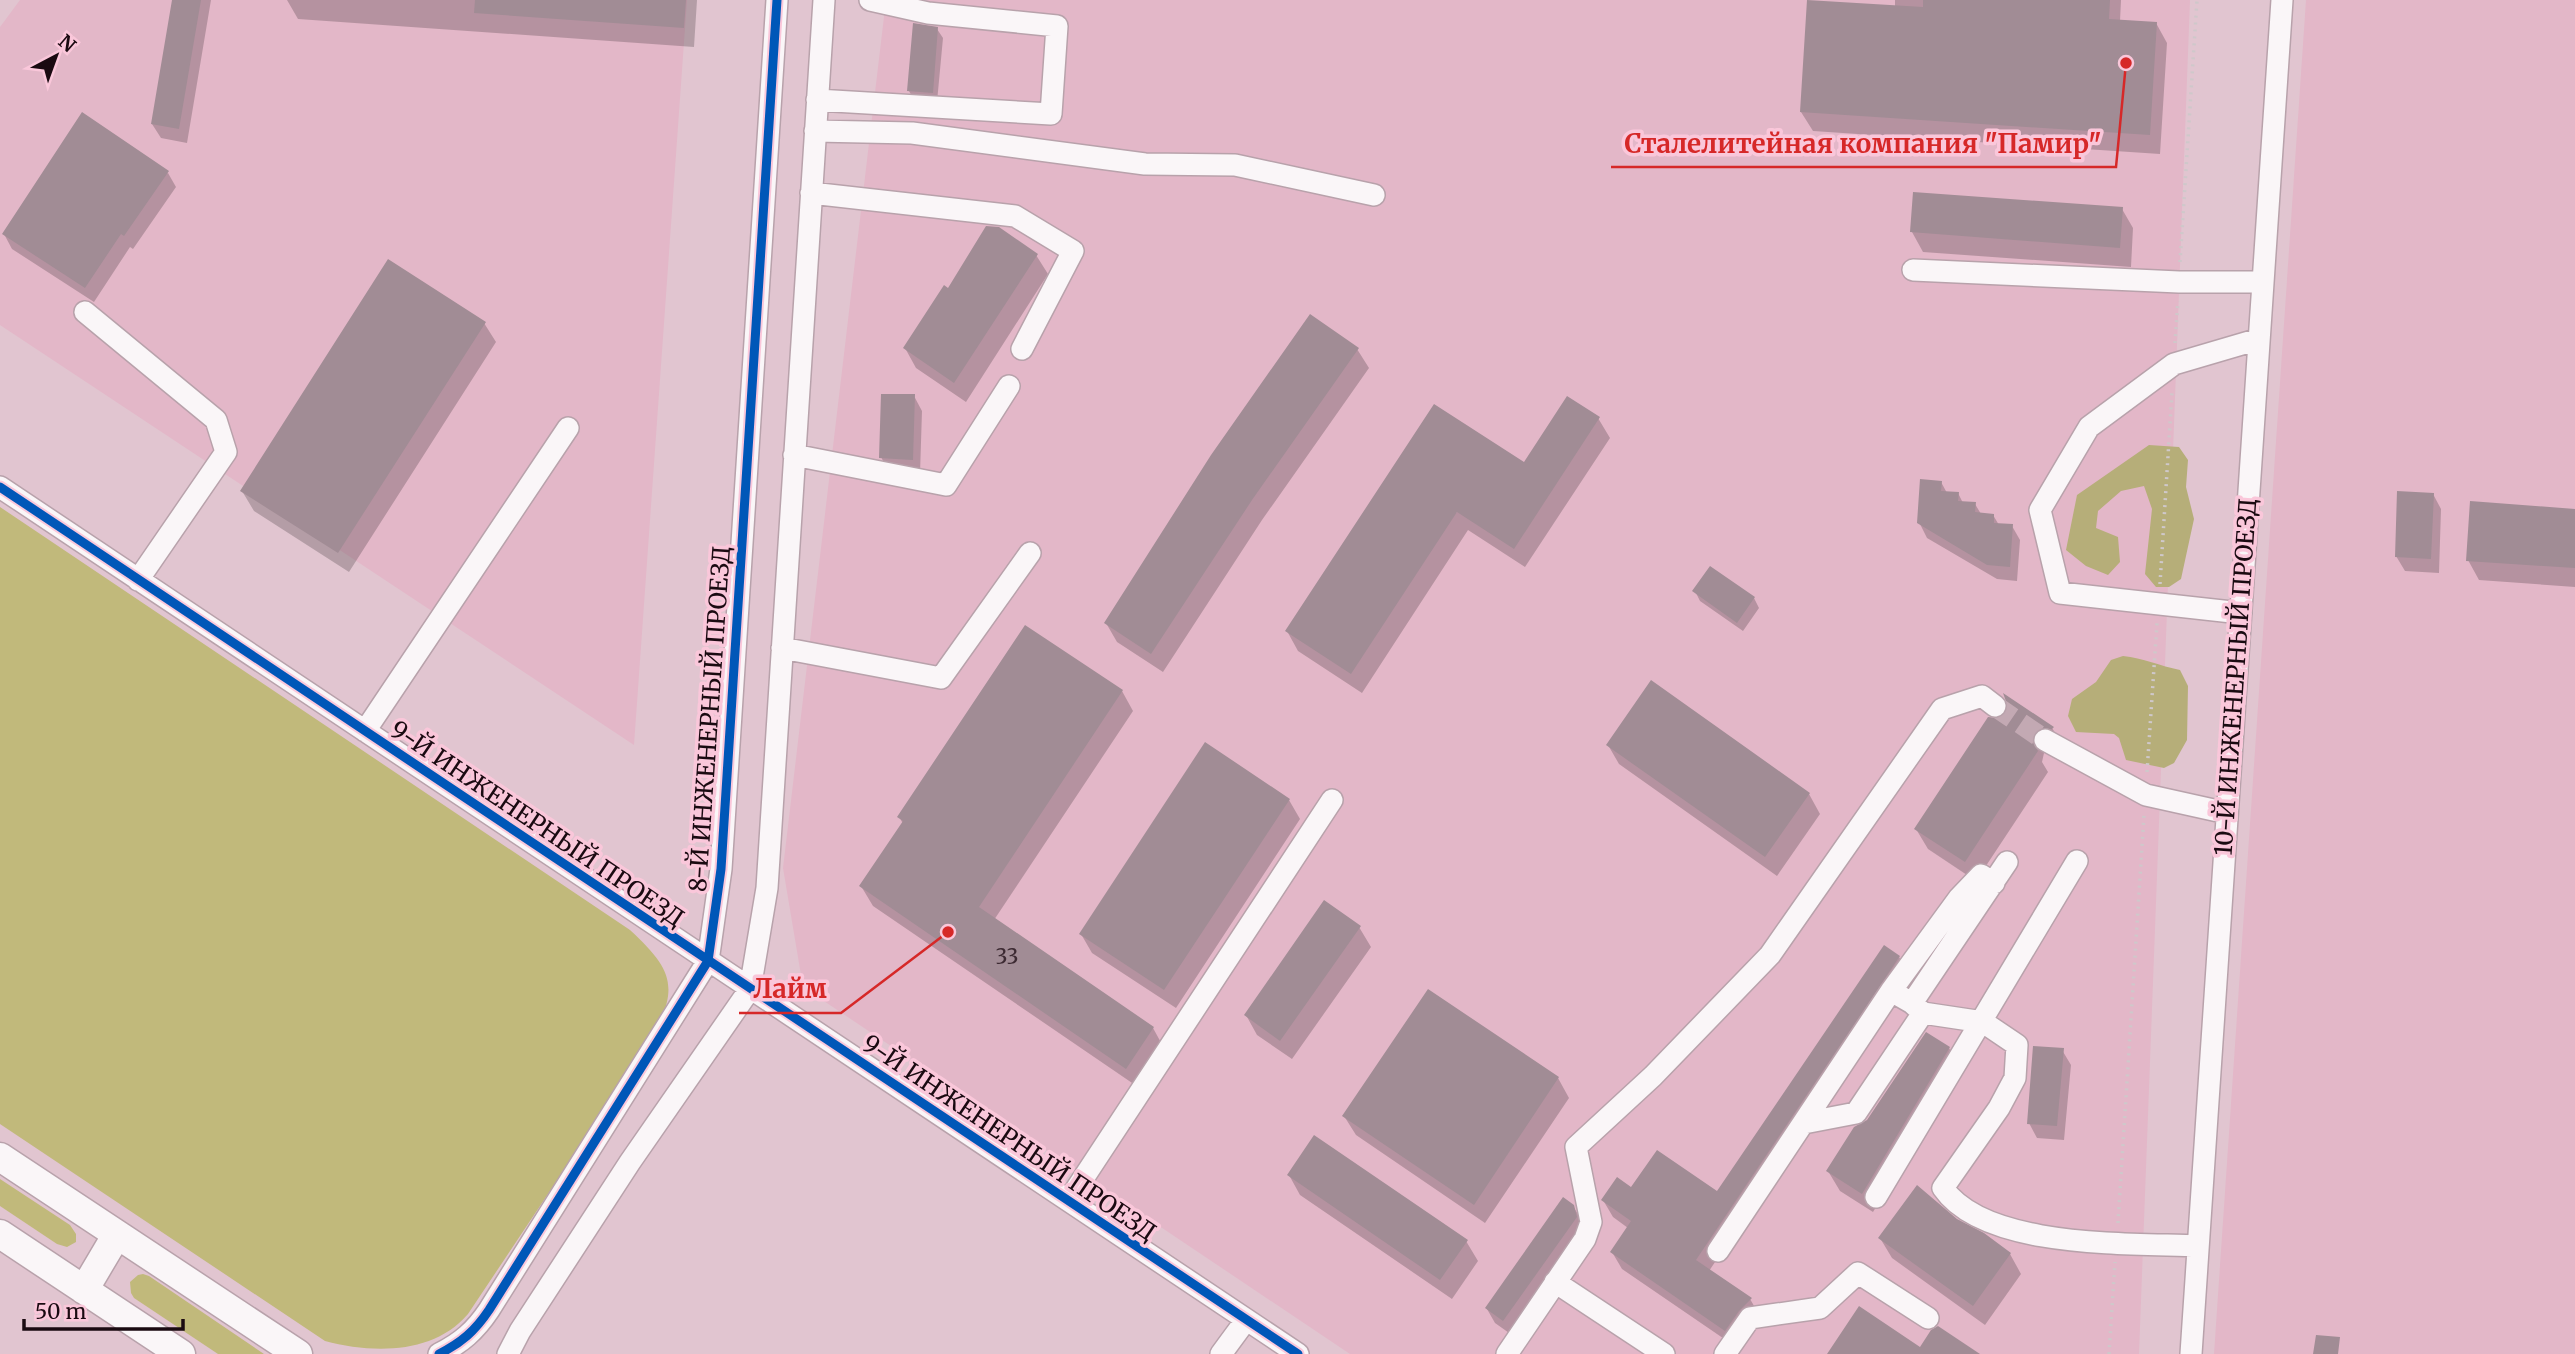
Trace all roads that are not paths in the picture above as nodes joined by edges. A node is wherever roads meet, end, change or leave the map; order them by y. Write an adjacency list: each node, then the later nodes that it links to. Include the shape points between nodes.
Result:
1 (777, 0): 30 (street, 8-Й ИНЖЕНЕРНЫЙ ПРОЕЗД, via 721,870)
2 (824, 0): 5 (street)
3 (870, 0): 5 (street, via 928,13 1057,26 1051,114)
4 (2282, 0): 10 (street, 10-Й ИНЖЕНЕРНЫЙ ПРОЕЗД)
5 (817, 100): 6 (street)
6 (815, 131): 7 (street); 8 (street, via 912,133 1144,164 1234,166)
7 (811, 193): 13 (street, via 1015,216 1073,251); 16 (street)
8 (1374, 195)
9 (1913, 270): 10 (street)
10 (2263, 282): 12 (street, 10-Й ИНЖЕНЕРНЫЙ ПРОЕЗД)
11 (85, 312): 19 (street, via 216,420 226,452)
12 (2259, 339): 20 (street, 10-Й ИНЖЕНЕРНЫЙ ПРОЕЗД); 20 (street, via 2174,364 2089,427 2040,510 2060,593)
13 (1022, 349)
14 (1009, 386): 16 (street, via 946,485)
15 (568, 428): 23 (street)
16 (794, 455): 21 (street)
17 (0, 487): 19 (street, 9-Й ИНЖЕНЕРНЫЙ ПРОЕЗД)
18 (1030, 553): 21 (street, via 941,678)
19 (138, 580): 23 (street, 9-Й ИНЖЕНЕРНЫЙ ПРОЕЗД)
20 (2241, 613): 26 (street, 10-Й ИНЖЕНЕРНЫЙ ПРОЕЗД)
21 (782, 648): 31 (street, via 767,888)
22 (1995, 706): 43 (street, via 1982,696 1942,709 1770,956 1576,1147 1591,1222 1585,1239)
23 (365, 731): 30 (street, 9-Й ИНЖЕНЕРНЫЙ ПРОЕЗД)
24 (2045, 740): 26 (street, via 2146,795)
25 (1332, 800): 38 (street)
26 (2227, 813): 41 (street, 10-Й ИНЖЕНЕРНЫЙ ПРОЕЗД)
27 (2077, 861): 34 (street)
28 (2007, 862): 29 (street)
29 (1994, 883): 32 (street, via 1980,875); 33 (street)
30 (708, 961): 31 (street, 9-Й ИНЖЕНЕРНЫЙ ПРОЕЗД); 49 (street, 8-Й ИНЖЕНЕРНЫЙ ПРОЕЗД, via 476,1329)
31 (750, 989): 38 (street, 9-Й ИНЖЕНЕРНЫЙ ПРОЕЗД); 50 (street, via 630,1162)
32 (1891, 991): 33 (street); 35 (street)
33 (1917, 1008): 34 (street); 35 (street, via 1856,1112)
34 (1983, 1022): 37 (street); 41 (street, via 2017,1045 2015,1078 1943,1188 1950,1198 1992,1224 2039,1237)
35 (1804, 1123): 42 (street)
36 (0, 1157): 40 (main road)
37 (1876, 1197)
38 (1069, 1200): 46 (street, 9-Й ИНЖЕНЕРНЫЙ ПРОЕЗД)
39 (0, 1234): 44 (main road)
40 (117, 1236): 44 (main road); 48 (main road)
41 (2198, 1246): 56 (street, 10-Й ИНЖЕНЕРНЫЙ ПРОЕЗД)
42 (1718, 1251)
43 (1555, 1282): 53 (street); 54 (street)
44 (84, 1290): 47 (main road)
45 (1928, 1318): 55 (street, via 1858,1273 1820,1308 1750,1318)
46 (1246, 1320): 51 (street); 52 (street, 9-Й ИНЖЕНЕРНЫЙ ПРОЕЗД)
47 (181, 1354)
48 (298, 1354)
49 (439, 1354)
50 (508, 1354)
51 (1221, 1354)
52 (1298, 1354)
53 (1507, 1354)
54 (1664, 1354)
55 (1725, 1354)
56 (2191, 1354)

